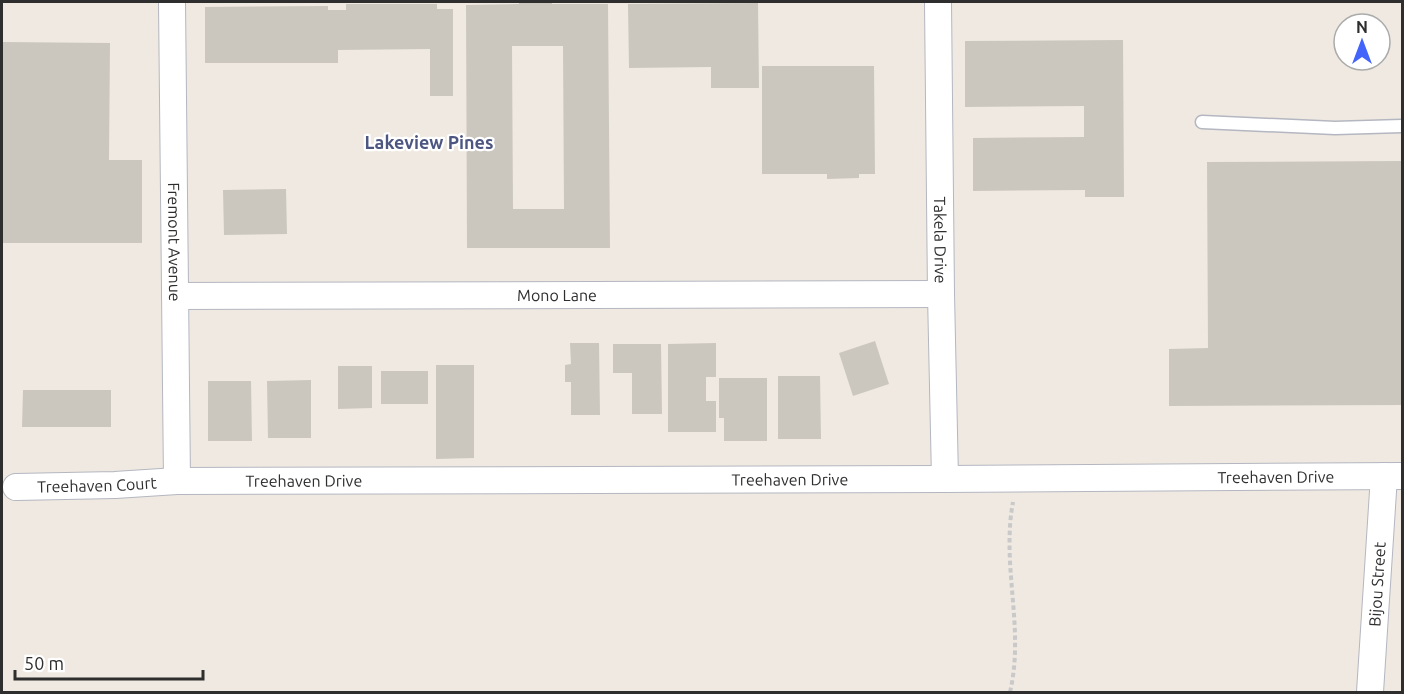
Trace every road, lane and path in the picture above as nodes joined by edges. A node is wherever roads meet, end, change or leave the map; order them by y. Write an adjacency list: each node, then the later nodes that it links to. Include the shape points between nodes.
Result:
1 (172, 2): 6 (street, Fremont Avenue)
2 (938, 2): 5 (street, Takela Drive)
3 (1202, 122): 4 (lane, via 1335,128)
4 (1402, 126)
5 (940, 294): 6 (street, Mono Lane); 9 (street, Takela Drive)
6 (175, 296): 10 (street, Fremont Avenue)
7 (1393, 476): 8 (street, Treehaven Drive); 13 (street, Bijou Street)
8 (1017, 478): 9 (street, Treehaven Drive); 12 (path, via 1009,545 1016,624)
9 (945, 479): 10 (street, Treehaven Drive)
10 (177, 481): 11 (street, Treehaven Court)
11 (16, 487)
12 (1010, 693)
13 (1370, 693)

